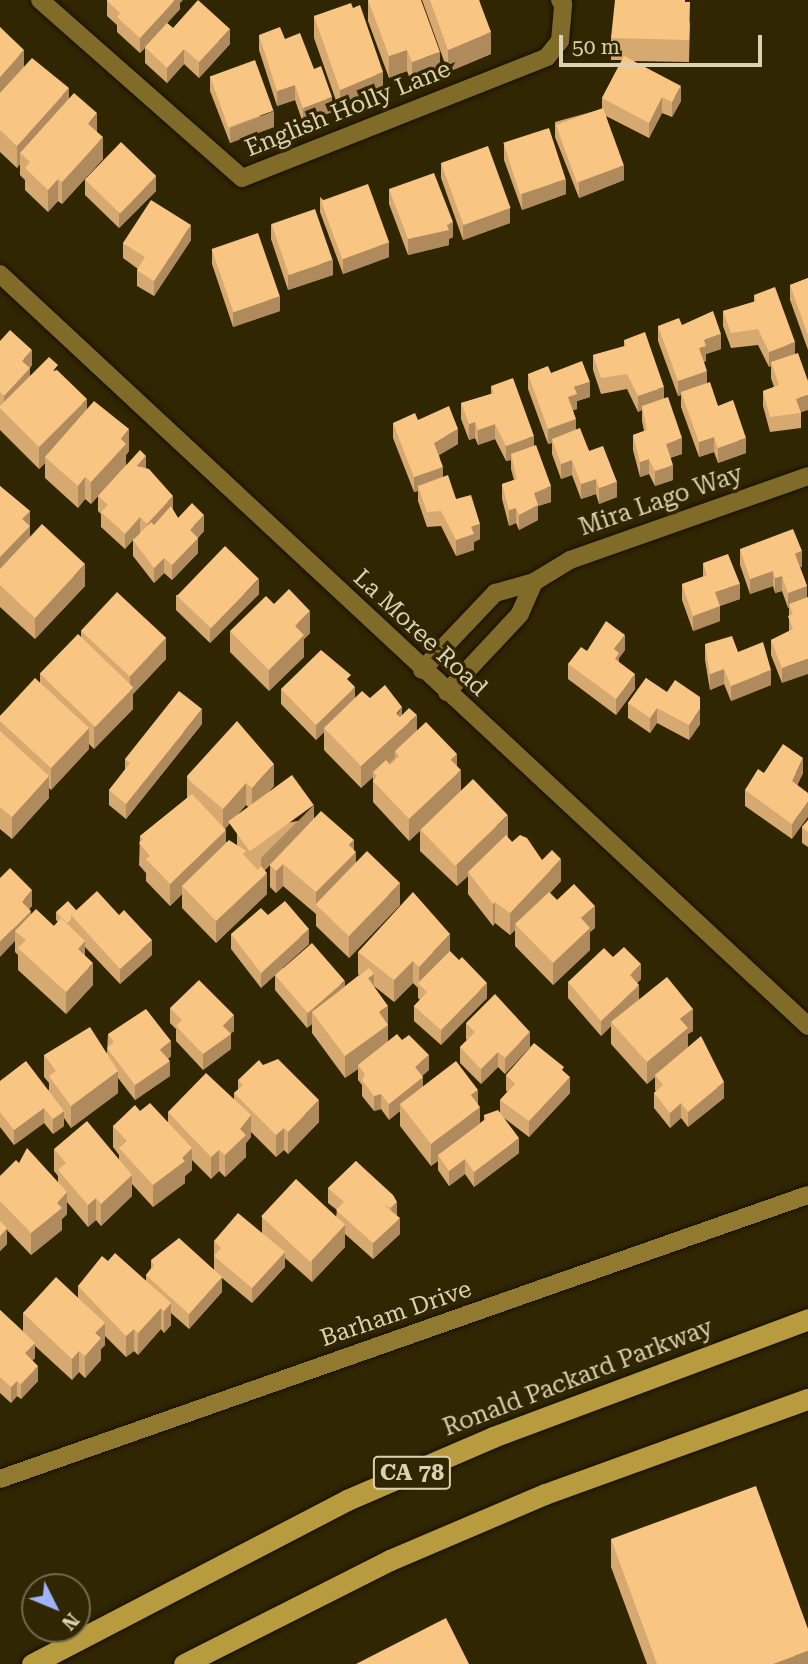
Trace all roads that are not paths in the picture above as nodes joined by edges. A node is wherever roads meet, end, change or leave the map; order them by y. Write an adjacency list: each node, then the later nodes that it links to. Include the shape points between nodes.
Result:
1 (40, 0): 2 (street, English Holly Lane, via 242,178 547,57 560,41 564,4)
2 (560, 0)
3 (0, 274): 6 (street, La Moree Road)
4 (808, 476): 5 (street, Mira Lago Way, via 570,560)
5 (534, 582): 6 (street, Mira Lago Way, via 495,593); 7 (street, via 520,614)
6 (422, 670): 7 (street, La Moree Road)
7 (447, 692): 8 (street, La Moree Road)
8 (808, 1026)
9 (808, 1195): 12 (main road, Barham Drive)
10 (808, 1319): 13 (highway, Ronald Packard Parkway / CA 78, via 493,1437 347,1500)
11 (808, 1399): 14 (highway, via 521,1504 390,1560)
12 (0, 1479)
13 (32, 1664)
14 (184, 1664)

